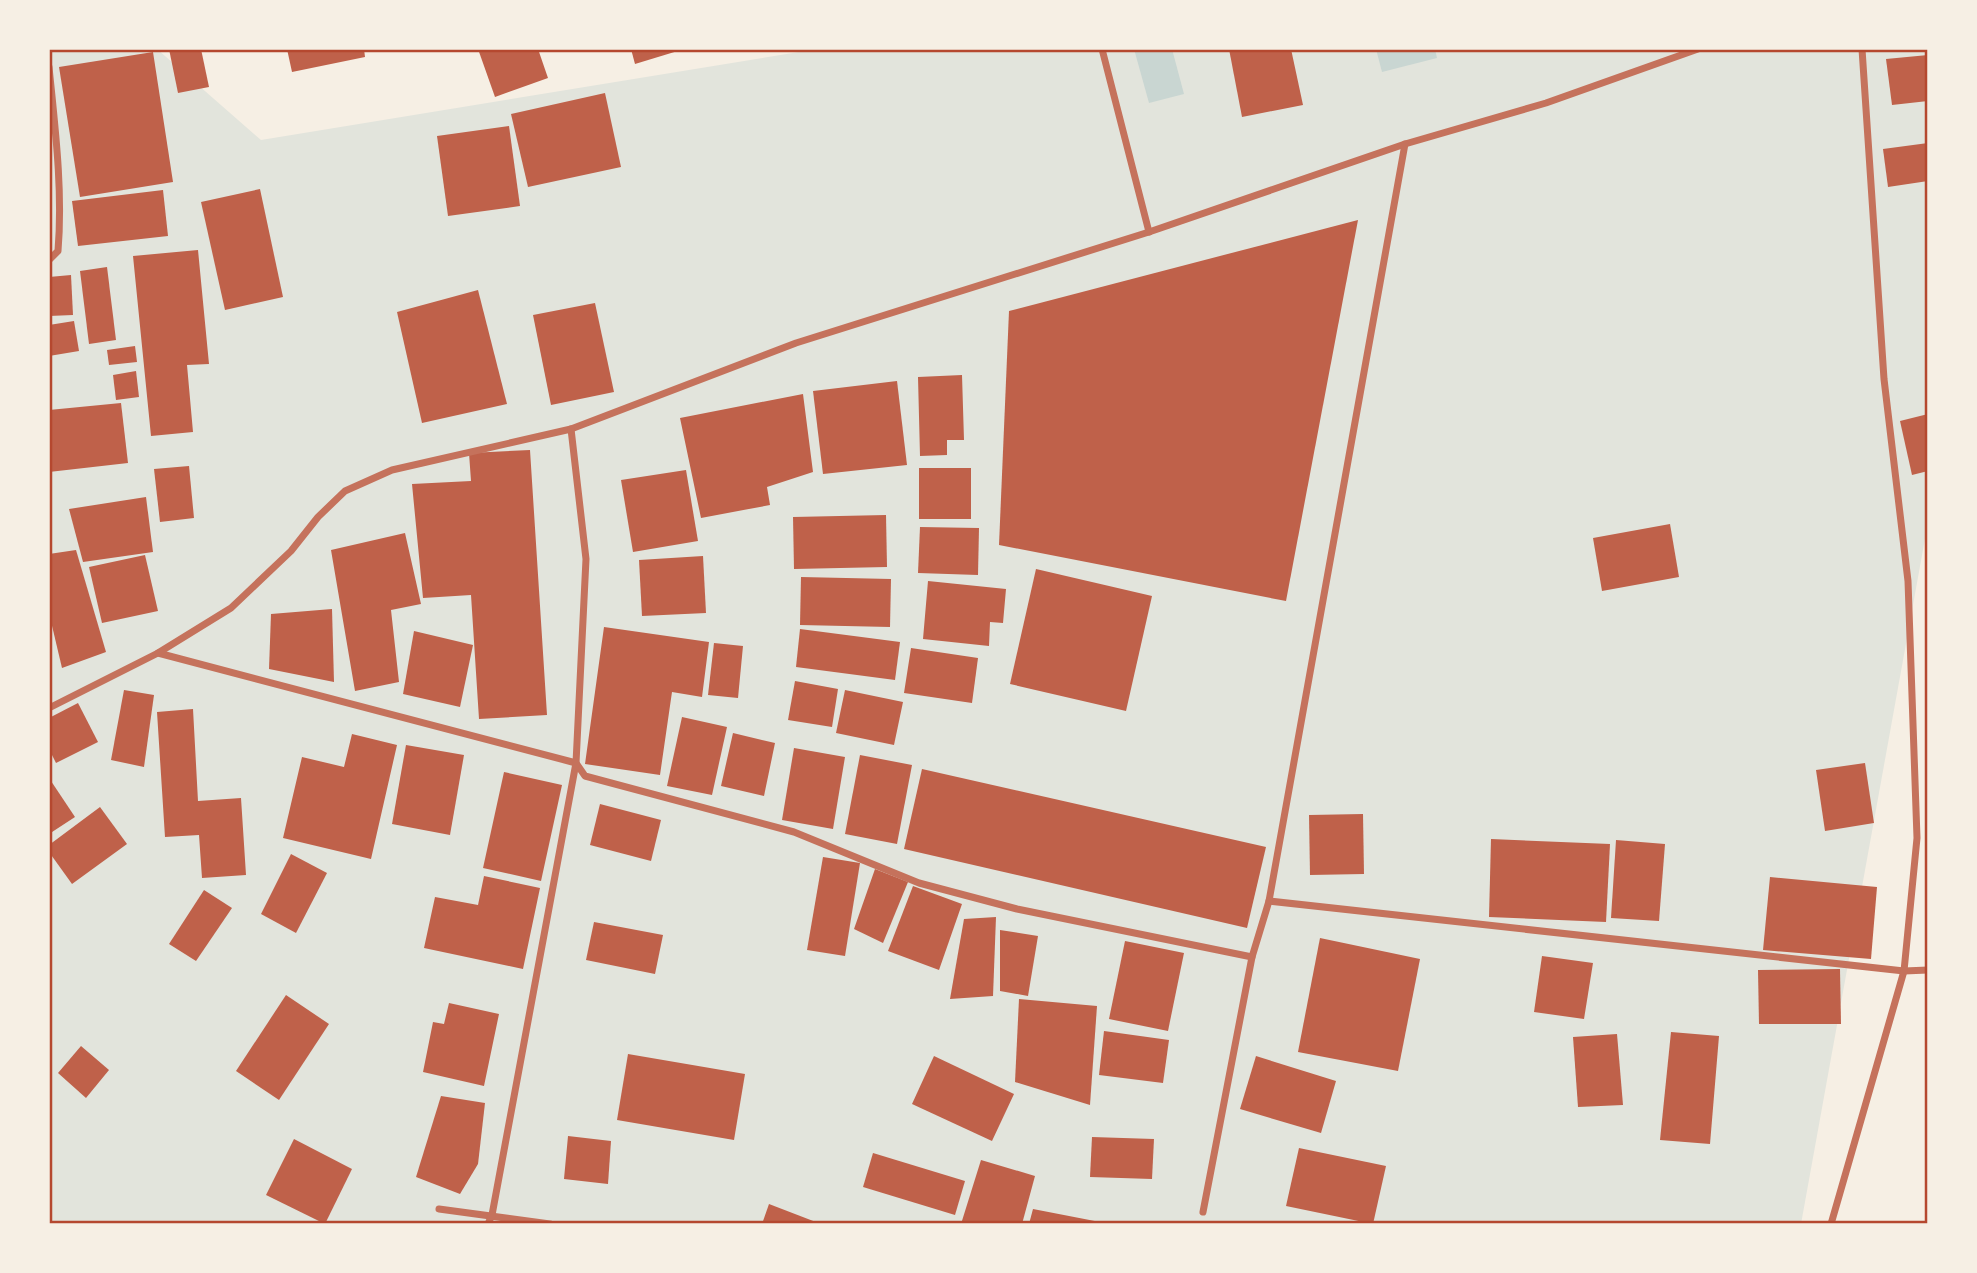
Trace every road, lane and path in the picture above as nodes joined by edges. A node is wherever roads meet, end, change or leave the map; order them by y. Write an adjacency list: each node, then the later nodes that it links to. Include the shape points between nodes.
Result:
1 (1102, 49): 6 (street)
2 (1698, 49): 5 (street, via 1546,103)
3 (1861, 49): 14 (street, via 1884,379 1908,582 1917,838)
4 (49, 67): 7 (street, via 59,234 58,251)
5 (1405, 144): 6 (street); 12 (street)
6 (1149, 232): 8 (street, via 796,343)
7 (49, 260)
8 (571, 429): 9 (street, via 392,470 345,491 231,608); 11 (street, via 586,559)
9 (158, 653): 10 (street); 11 (street)
10 (49, 708)
11 (576, 762): 13 (street, via 585,776 794,832 919,883 1069,920); 18 (street)
12 (1269, 901): 13 (street); 14 (street)
13 (1252, 957): 17 (street)
14 (1904, 971): 15 (street); 21 (street)
15 (1928, 971)
16 (439, 1209): 18 (street)
17 (1203, 1212)
18 (492, 1215): 19 (street); 20 (street)
19 (488, 1224)
20 (550, 1224)
21 (1831, 1224)

